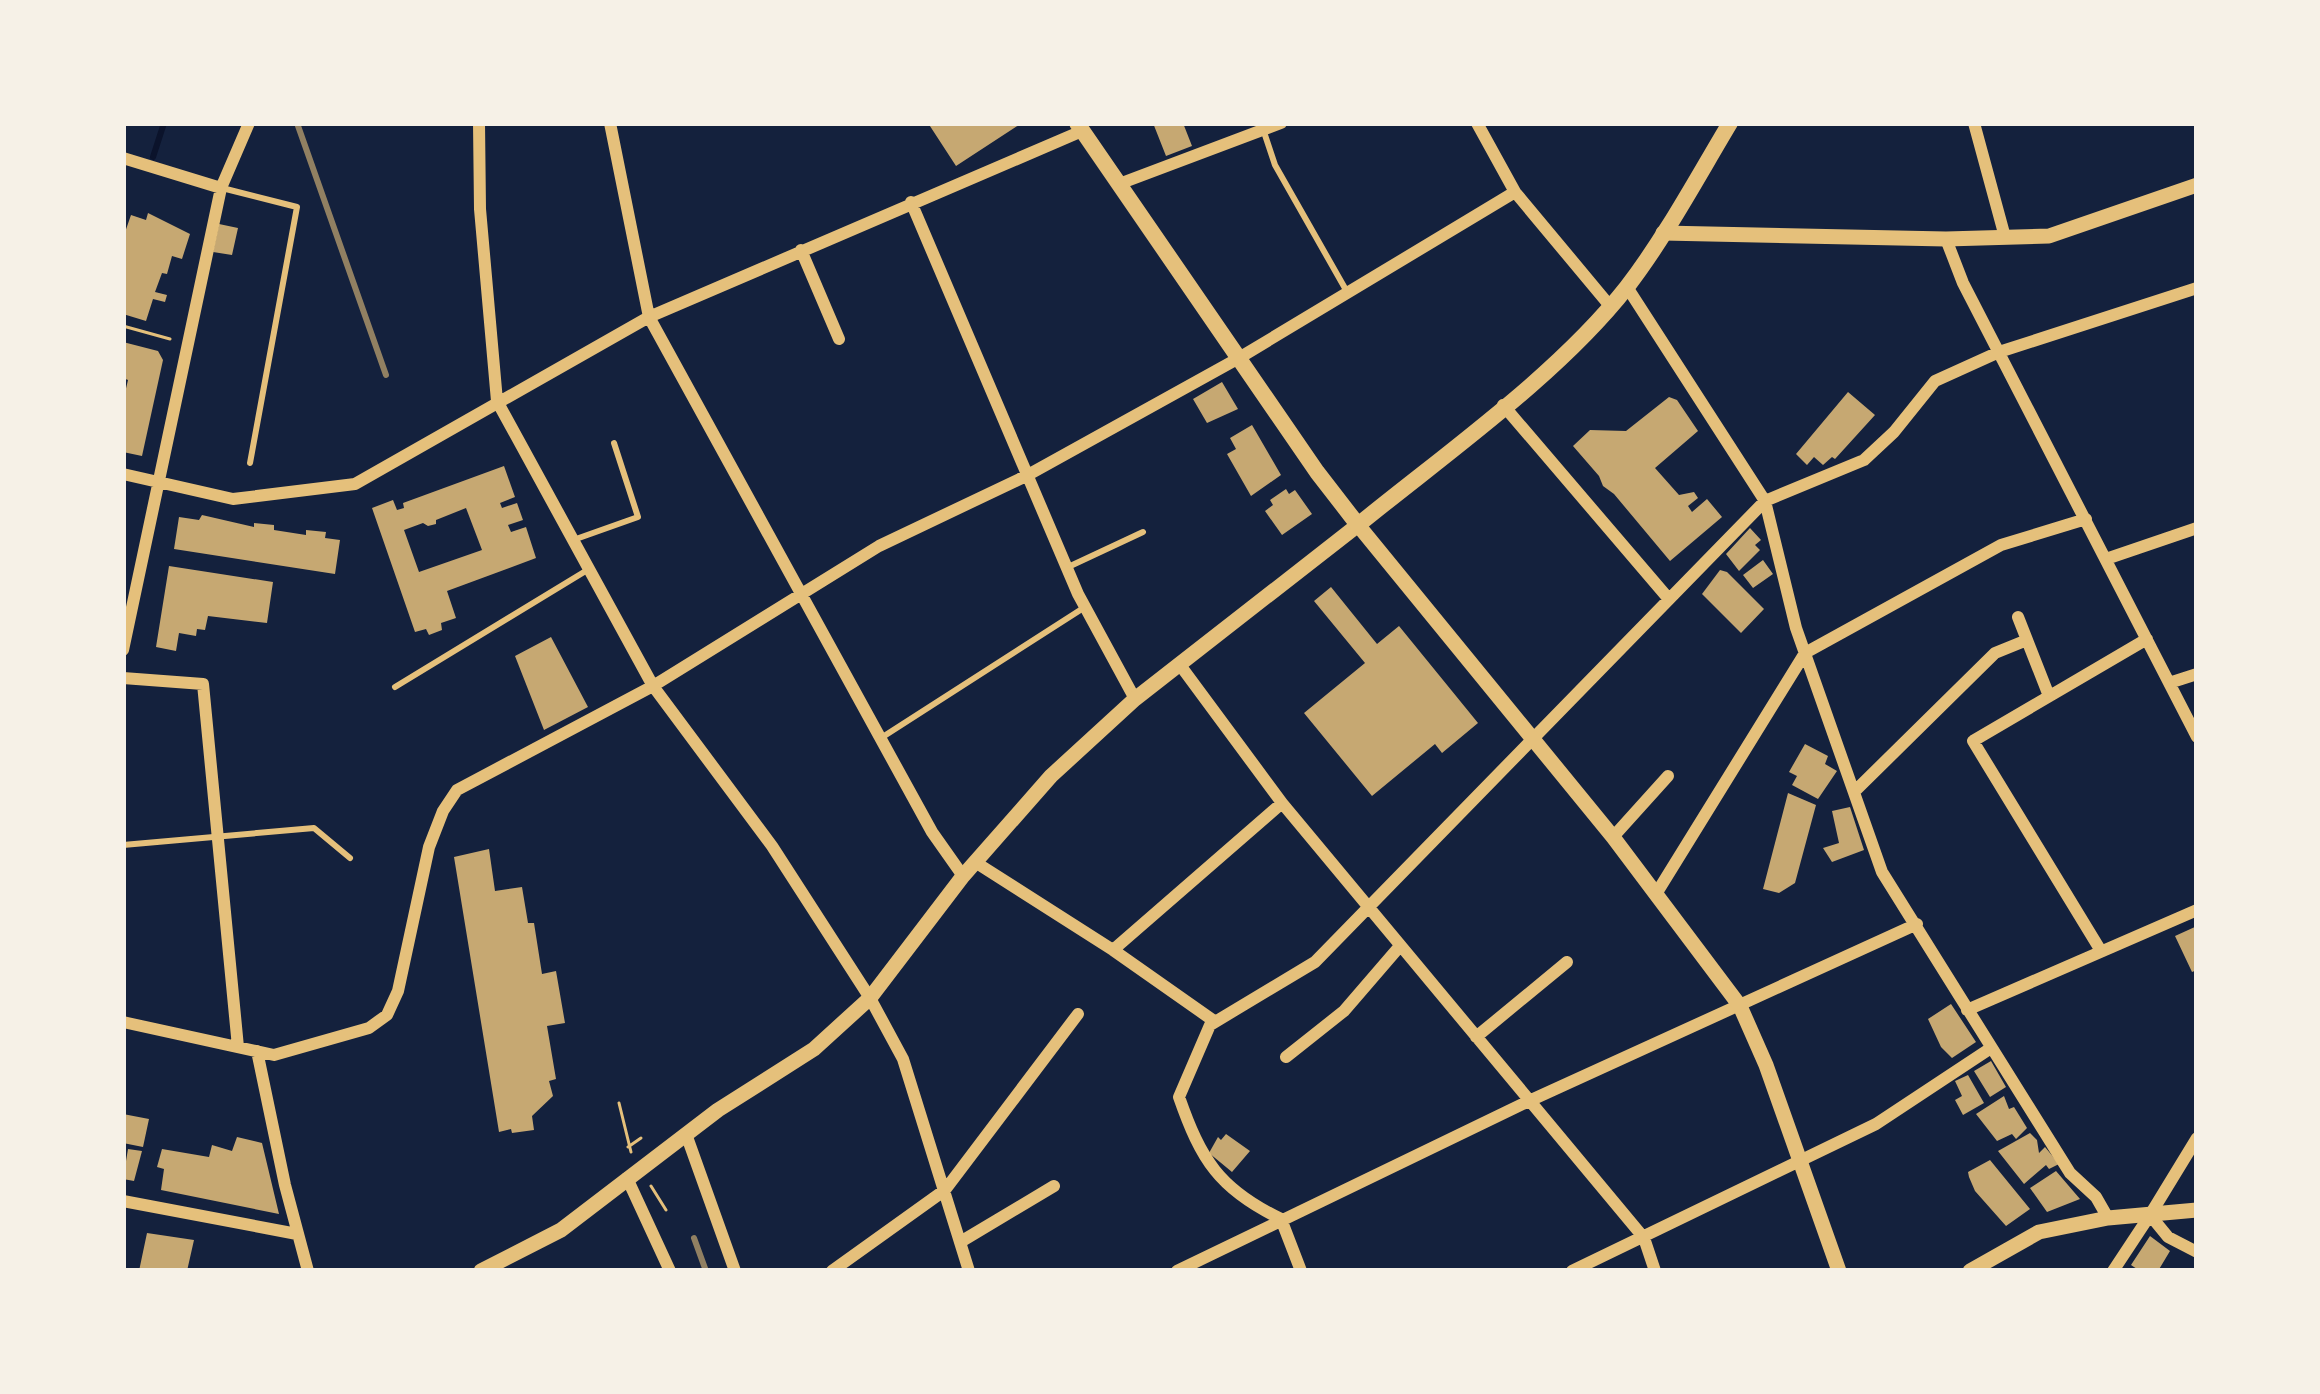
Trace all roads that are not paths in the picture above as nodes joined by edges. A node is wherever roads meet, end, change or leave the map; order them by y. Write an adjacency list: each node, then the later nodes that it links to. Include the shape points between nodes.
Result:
1 (249, 123): 13 (street)
2 (479, 123): 28 (street)
3 (610, 123): 24 (street)
4 (1281, 123): 8 (street)
5 (1477, 123): 14 (street)
6 (1730, 123): 16 (main road)
7 (1974, 123): 17 (street)
8 (1262, 126): 11 (street); 22 (lane, via 1275,165)
9 (1080, 127): 11 (main road); 15 (street)
10 (123, 158): 13 (street)
11 (1119, 184): 27 (main road)
12 (2197, 185): 17 (street, via 2049,236)
13 (221, 188): 31 (lane, via 297,207); 34 (street)
14 (1515, 192): 22 (street); 23 (street)
15 (911, 202): 19 (street); 33 (street)
16 (1664, 233): 18 (street); 20 (main road)
17 (2005, 237): 18 (street)
18 (1946, 239): 26 (street)
19 (801, 250): 24 (street); 25 (street)
20 (1627, 287): 23 (main road); 35 (street)
21 (2197, 288): 26 (street)
22 (1347, 293): 27 (street)
23 (1610, 306): 29 (main road)
24 (649, 317): 28 (street); 44 (street)
25 (839, 339)
26 (1999, 352): 35 (street, via 1935,381 1864,460); 36 (street)
27 (1239, 358): 33 (street); 37 (main road)
28 (497, 401): 34 (street, via 355,484 233,499); 40 (street)
29 (1503, 405): 37 (main road); 45 (street)
30 (614, 442): 40 (lane, via 638,517)
31 (250, 464)
32 (123, 474): 34 (street)
33 (1026, 476): 42 (street); 44 (street, via 879,546)
34 (156, 483): 50 (street)
35 (1765, 502): 45 (street); 51 (street)
36 (2086, 519): 41 (street); 51 (street, via 2001,545)
37 (1358, 525): 52 (street); 62 (street)
38 (2197, 528): 41 (street)
39 (1143, 532): 42 (lane)
40 (573, 540): 43 (street)
41 (2106, 559): 48 (street)
42 (1066, 568): 46 (street)
43 (589, 569): 56 (street); 57 (lane)
44 (802, 596): 56 (street); 61 (street)
45 (1668, 598): 62 (street)
46 (1085, 607): 59 (street); 61 (lane)
47 (2018, 617): 49 (street)
48 (2147, 639): 55 (street); 58 (street)
49 (2027, 640): 58 (street); 64 (street, via 1995,653)
50 (123, 650)
51 (1805, 653): 64 (street); 72 (street)
52 (1180, 665): 59 (street); 65 (street)
53 (2197, 674): 55 (street)
54 (123, 678): 67 (street, via 203,684)
55 (2170, 683): 60 (street)
56 (652, 686): 80 (street, via 772,847); 89 (street, via 458,790 429,848 387,1015 350,1035 274,1055)
57 (394, 687)
58 (2049, 697): 78 (street, via 1973,741)
59 (1135, 699): 70 (street, via 1051,776)
60 (2197, 736)
61 (880, 738): 71 (street)
62 (1531, 739): 66 (street); 73 (street)
63 (1668, 776): 66 (street)
64 (1856, 790): 75 (street, via 1882,872)
65 (1282, 803): 73 (street); 77 (street)
66 (1613, 837): 72 (street)
67 (218, 838): 68 (lane); 69 (lane, via 314,827); 87 (street)
68 (123, 845)
69 (350, 858)
70 (975, 862): 71 (street); 77 (street)
71 (963, 876): 80 (street)
72 (1656, 895): 81 (street)
73 (1368, 909): 76 (street); 85 (street, via 1316,962)
74 (2197, 910): 78 (street)
75 (1917, 923): 81 (street); 82 (street)
76 (1400, 946): 86 (street); 90 (street, via 1344,1011)
77 (1113, 950): 85 (street)
78 (2101, 952): 82 (street)
79 (1567, 962): 86 (street)
80 (870, 998): 92 (street, via 814,1049); 97 (street, via 904,1059)
81 (1740, 1006): 91 (street); 94 (street)
82 (1967, 1010): 88 (street)
83 (1078, 1015): 97 (street)
84 (123, 1022): 87 (street)
85 (1214, 1022): 102 (street, via 1179,1097 1198,1150 1243,1201)
86 (1476, 1037): 91 (street)
87 (238, 1047): 89 (street)
88 (1990, 1048): 94 (street); 101 (street)
89 (257, 1051): 103 (street)
90 (1286, 1058)
91 (1528, 1101): 102 (street); 104 (street)
92 (686, 1133): 95 (street); 110 (street)
93 (2197, 1138): 100 (street)
94 (1800, 1163): 104 (street); 117 (street)
95 (627, 1178): 108 (street, via 561,1230); 109 (street)
96 (1054, 1186): 105 (street)
97 (945, 1190): 105 (street); 111 (street)
98 (123, 1201): 103 (street)
99 (2197, 1210): 100 (street)
100 (2150, 1215): 101 (street); 106 (street, via 2168,1237); 119 (street)
101 (2108, 1218): 118 (street, via 2038,1232)
102 (1281, 1219): 113 (street); 114 (street)
103 (297, 1234): 107 (street)
104 (1644, 1238): 115 (street); 116 (street)
105 (962, 1240): 112 (street)
106 (2197, 1252)
107 (308, 1271)
108 (481, 1271)
109 (670, 1271)
110 (735, 1271)
111 (832, 1271)
112 (969, 1271)
113 (1177, 1271)
114 (1301, 1271)
115 (1572, 1271)
116 (1655, 1271)
117 (1839, 1271)
118 (1970, 1271)
119 (2113, 1271)

